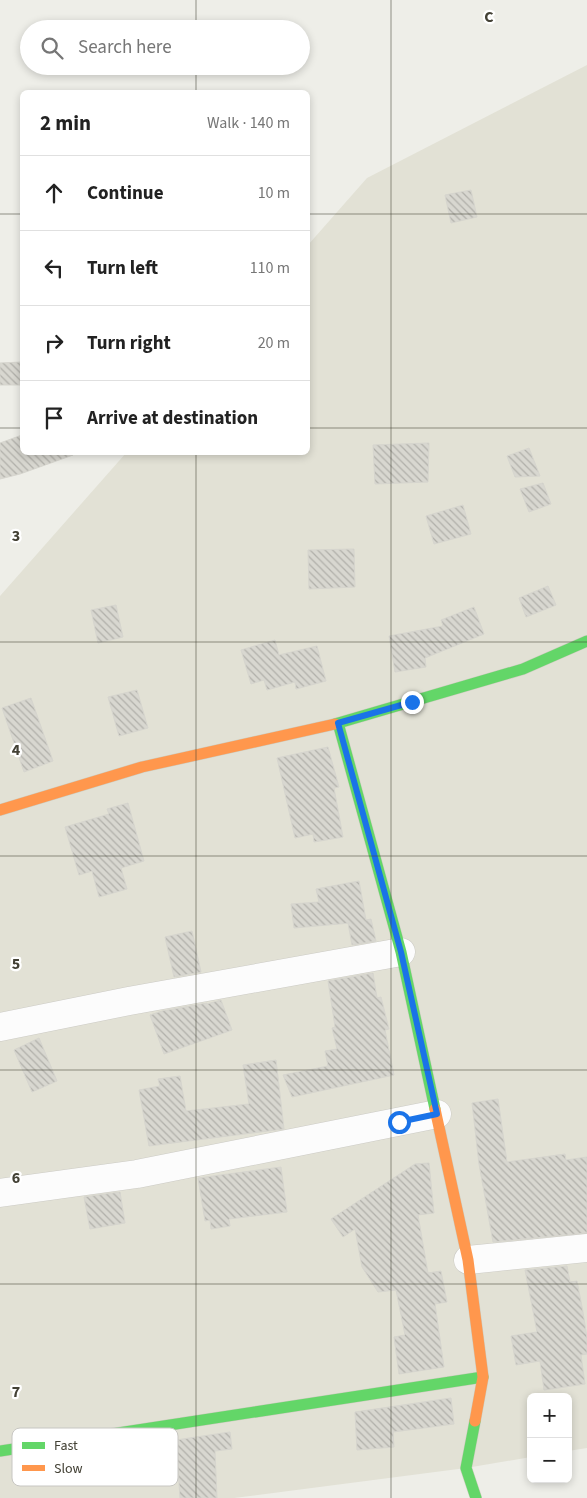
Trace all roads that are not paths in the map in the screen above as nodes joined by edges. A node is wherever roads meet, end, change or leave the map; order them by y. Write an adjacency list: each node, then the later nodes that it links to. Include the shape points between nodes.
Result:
1 (587, 641): 2 (street, via 523,669)
2 (338, 723): 3 (street, via 142,767); 4 (street)
3 (0, 810)
4 (401, 952): 5 (street); 6 (street)
5 (0, 1027)
6 (437, 1114): 7 (street, via 137,1174); 9 (street)
7 (0, 1194)
8 (587, 1248): 9 (street)
9 (468, 1260): 10 (street)
10 (483, 1377): 11 (street); 12 (street, via 466,1468)
11 (150, 1428)
12 (476, 1498)

